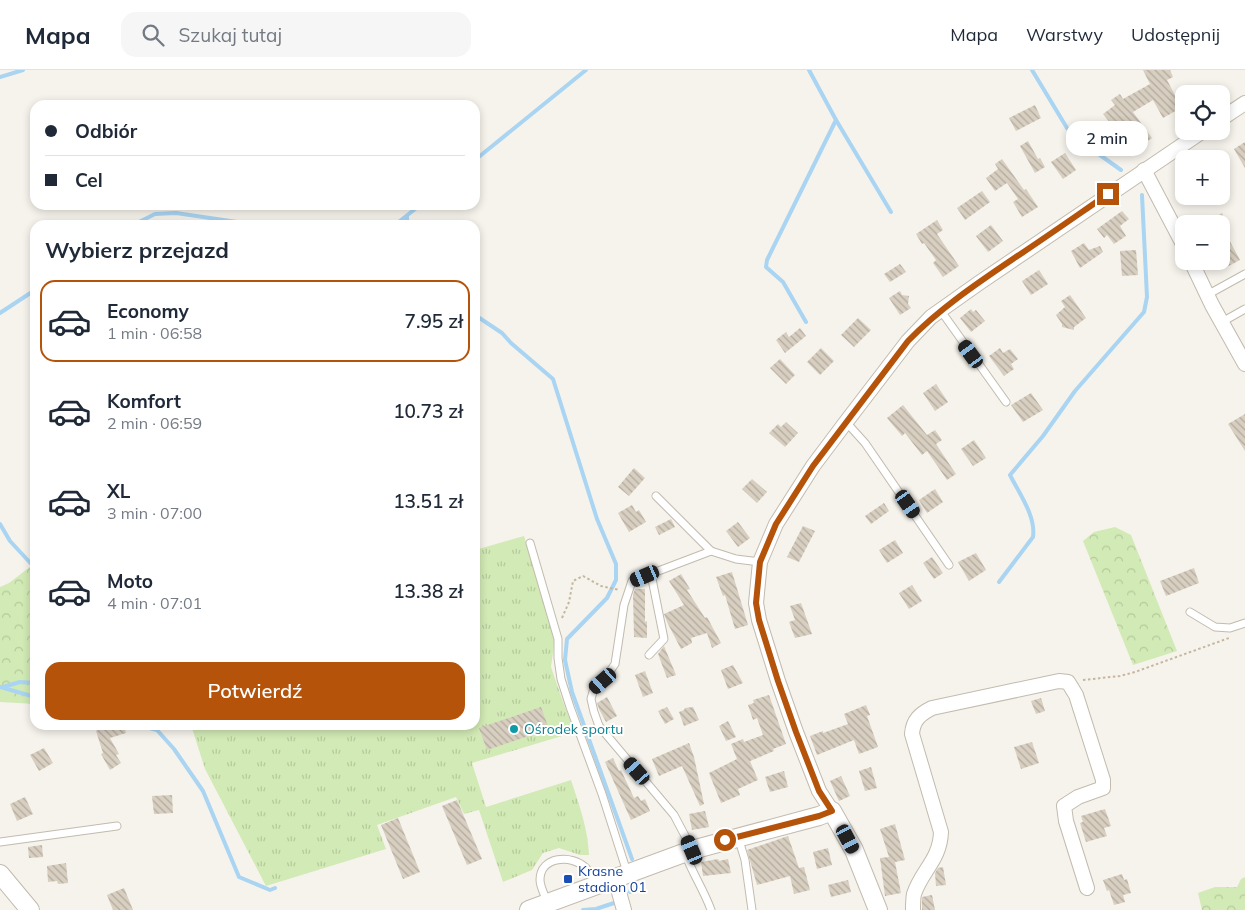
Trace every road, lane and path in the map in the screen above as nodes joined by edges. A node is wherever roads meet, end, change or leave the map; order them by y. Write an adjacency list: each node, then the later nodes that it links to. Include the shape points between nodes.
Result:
1 (1245, 103): 2 (street)
2 (1230, 113)
3 (1189, 140): 4 (street)
4 (1144, 170): 5 (street); 10 (street)
5 (1175, 229)
6 (1195, 270): 8 (street)
7 (1245, 274): 8 (lane)
8 (1207, 295): 11 (street)
9 (1245, 309): 11 (lane)
10 (941, 311): 13 (lane); 14 (street, via 908,341)
11 (1222, 322): 12 (street)
12 (1245, 364)
13 (1006, 402)
14 (846, 422): 18 (street, via 786,507); 19 (lane, via 865,443)
15 (656, 496): 17 (lane)
16 (530, 543): 25 (lane)
17 (711, 551): 18 (lane, via 736,560); 20 (lane)
18 (760, 562): 28 (street, via 756,603 759,620 796,732 819,791)
19 (949, 565)
20 (651, 574): 21 (lane, via 632,581); 26 (lane, via 664,639)
21 (628, 592): 25 (path, via 601,586 583,576 573,581); 32 (lane, via 615,664 594,688 594,712 599,726 674,815)
22 (1190, 612): 23 (lane, via 1215,627 1230,628)
23 (1245, 623)
24 (1230, 638): 27 (path, via 1135,672)
25 (558, 639): 34 (lane, via 561,679 602,794)
26 (649, 655)
27 (1068, 682): 36 (street, via 1076,695 1103,780 1103,788 1064,806); 44 (street, via 1058,680 932,708 922,712 913,724 912,734 941,832 937,851 914,895)
28 (832, 811): 30 (street); 43 (street, via 854,850)
29 (117, 826): 31 (lane)
30 (738, 836): 32 (street); 42 (lane)
31 (0, 842)
32 (688, 851): 34 (street); 41 (lane, via 692,870)
33 (0, 874): 38 (street)
34 (621, 875): 35 (street); 40 (street)
35 (596, 886): 37 (street); 37 (lane, via 586,868 561,858 545,866 540,879)
36 (1087, 888)
37 (548, 903): 39 (street)
38 (30, 910)
39 (528, 910)
40 (624, 910)
41 (711, 910)
42 (752, 910)
43 (878, 910)
44 (913, 910)

